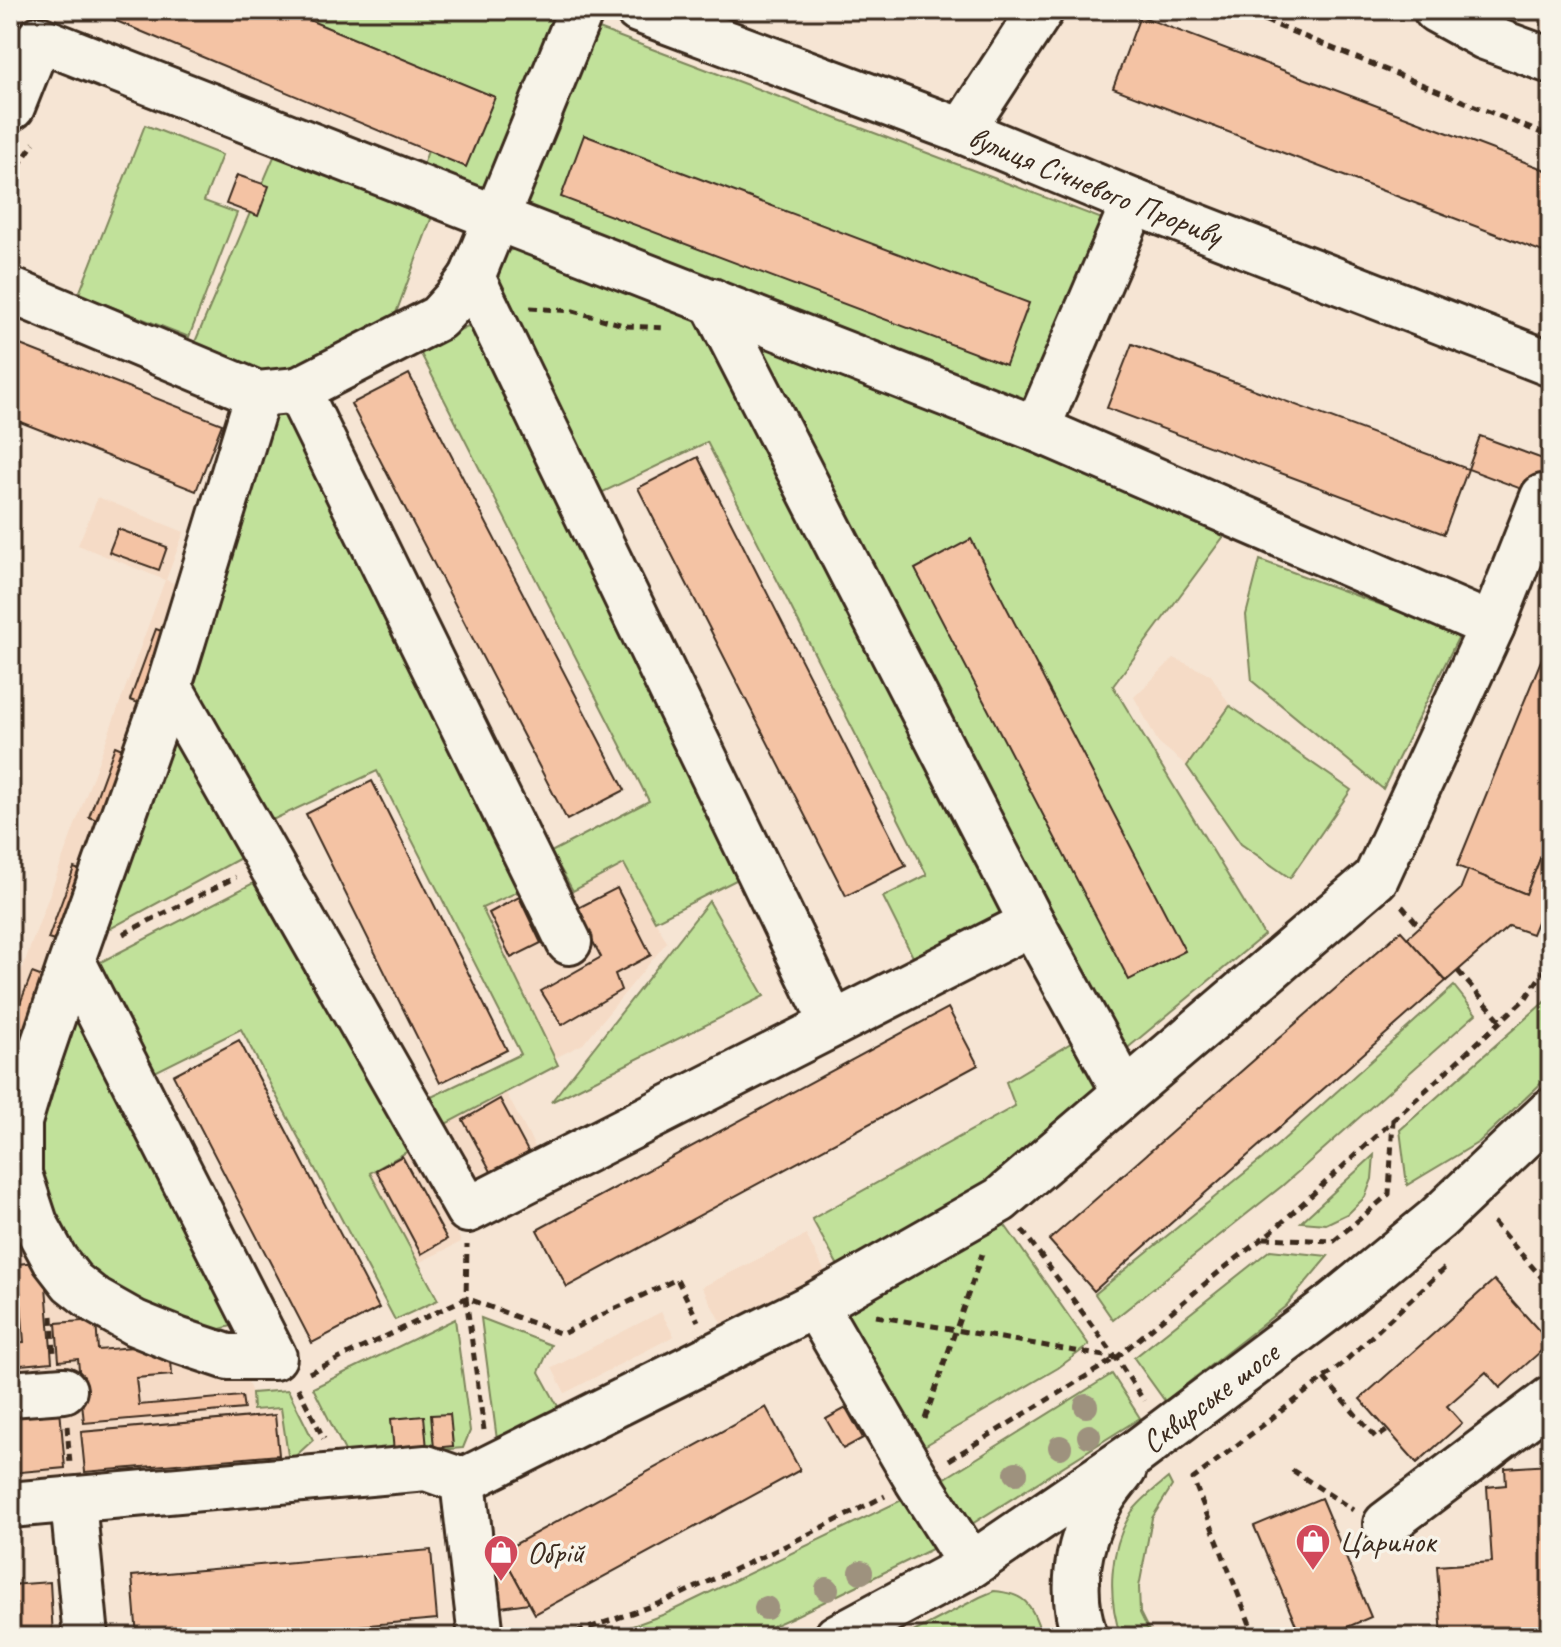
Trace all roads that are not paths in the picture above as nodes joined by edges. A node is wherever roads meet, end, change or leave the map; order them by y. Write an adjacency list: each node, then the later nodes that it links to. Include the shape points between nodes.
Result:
1 (581, 10): 9 (street)
2 (638, 10): 7 (street, вулиця Січневого Прориву)
3 (1041, 10): 7 (street)
4 (1436, 10): 5 (street, via 1485,37)
5 (1551, 61)
6 (10, 106): 9 (street, via 39,39)
7 (962, 131): 8 (street, вулиця Січневого Прориву)
8 (1134, 202): 13 (street, вулиця Січневого Прориву); 15 (street)
9 (495, 217): 11 (street); 12 (street)
10 (10, 290): 14 (street)
11 (478, 291): 14 (street, via 459,295 438,318); 22 (street)
12 (718, 313): 15 (street); 19 (street)
13 (1551, 364)
14 (278, 392): 18 (street); 20 (street)
15 (1037, 429): 17 (street)
16 (1543, 497): 17 (street)
17 (1492, 626): 23 (street, via 1376,878)
18 (169, 686): 21 (street); 22 (street, via 468,1210)
19 (1032, 923): 22 (street); 23 (street)
20 (569, 942)
21 (72, 960): 25 (street, via 19,1122); 25 (street, via 274,1357 228,1357 135,1323 96,1301 55,1260)
22 (833, 1024)
23 (1125, 1092): 26 (street, via 1000,1200)
24 (1551, 1111): 30 (street, Сквирське шосе, via 1437,1219)
25 (15, 1175)
26 (815, 1305): 31 (street); 35 (street)
27 (64, 1390): 28 (street)
28 (10, 1394)
29 (1551, 1399): 34 (street)
30 (1137, 1452): 35 (street, Сквирське шосе); 39 (street, via 1100,1502 1082,1541 1076,1580)
31 (463, 1481): 32 (street, via 426,1468); 37 (street)
32 (73, 1501): 33 (street); 36 (street)
33 (10, 1505)
34 (1386, 1524)
35 (971, 1565): 38 (street, Сквирське шосе)
36 (86, 1637)
37 (481, 1637)
38 (837, 1637)
39 (1085, 1637)

